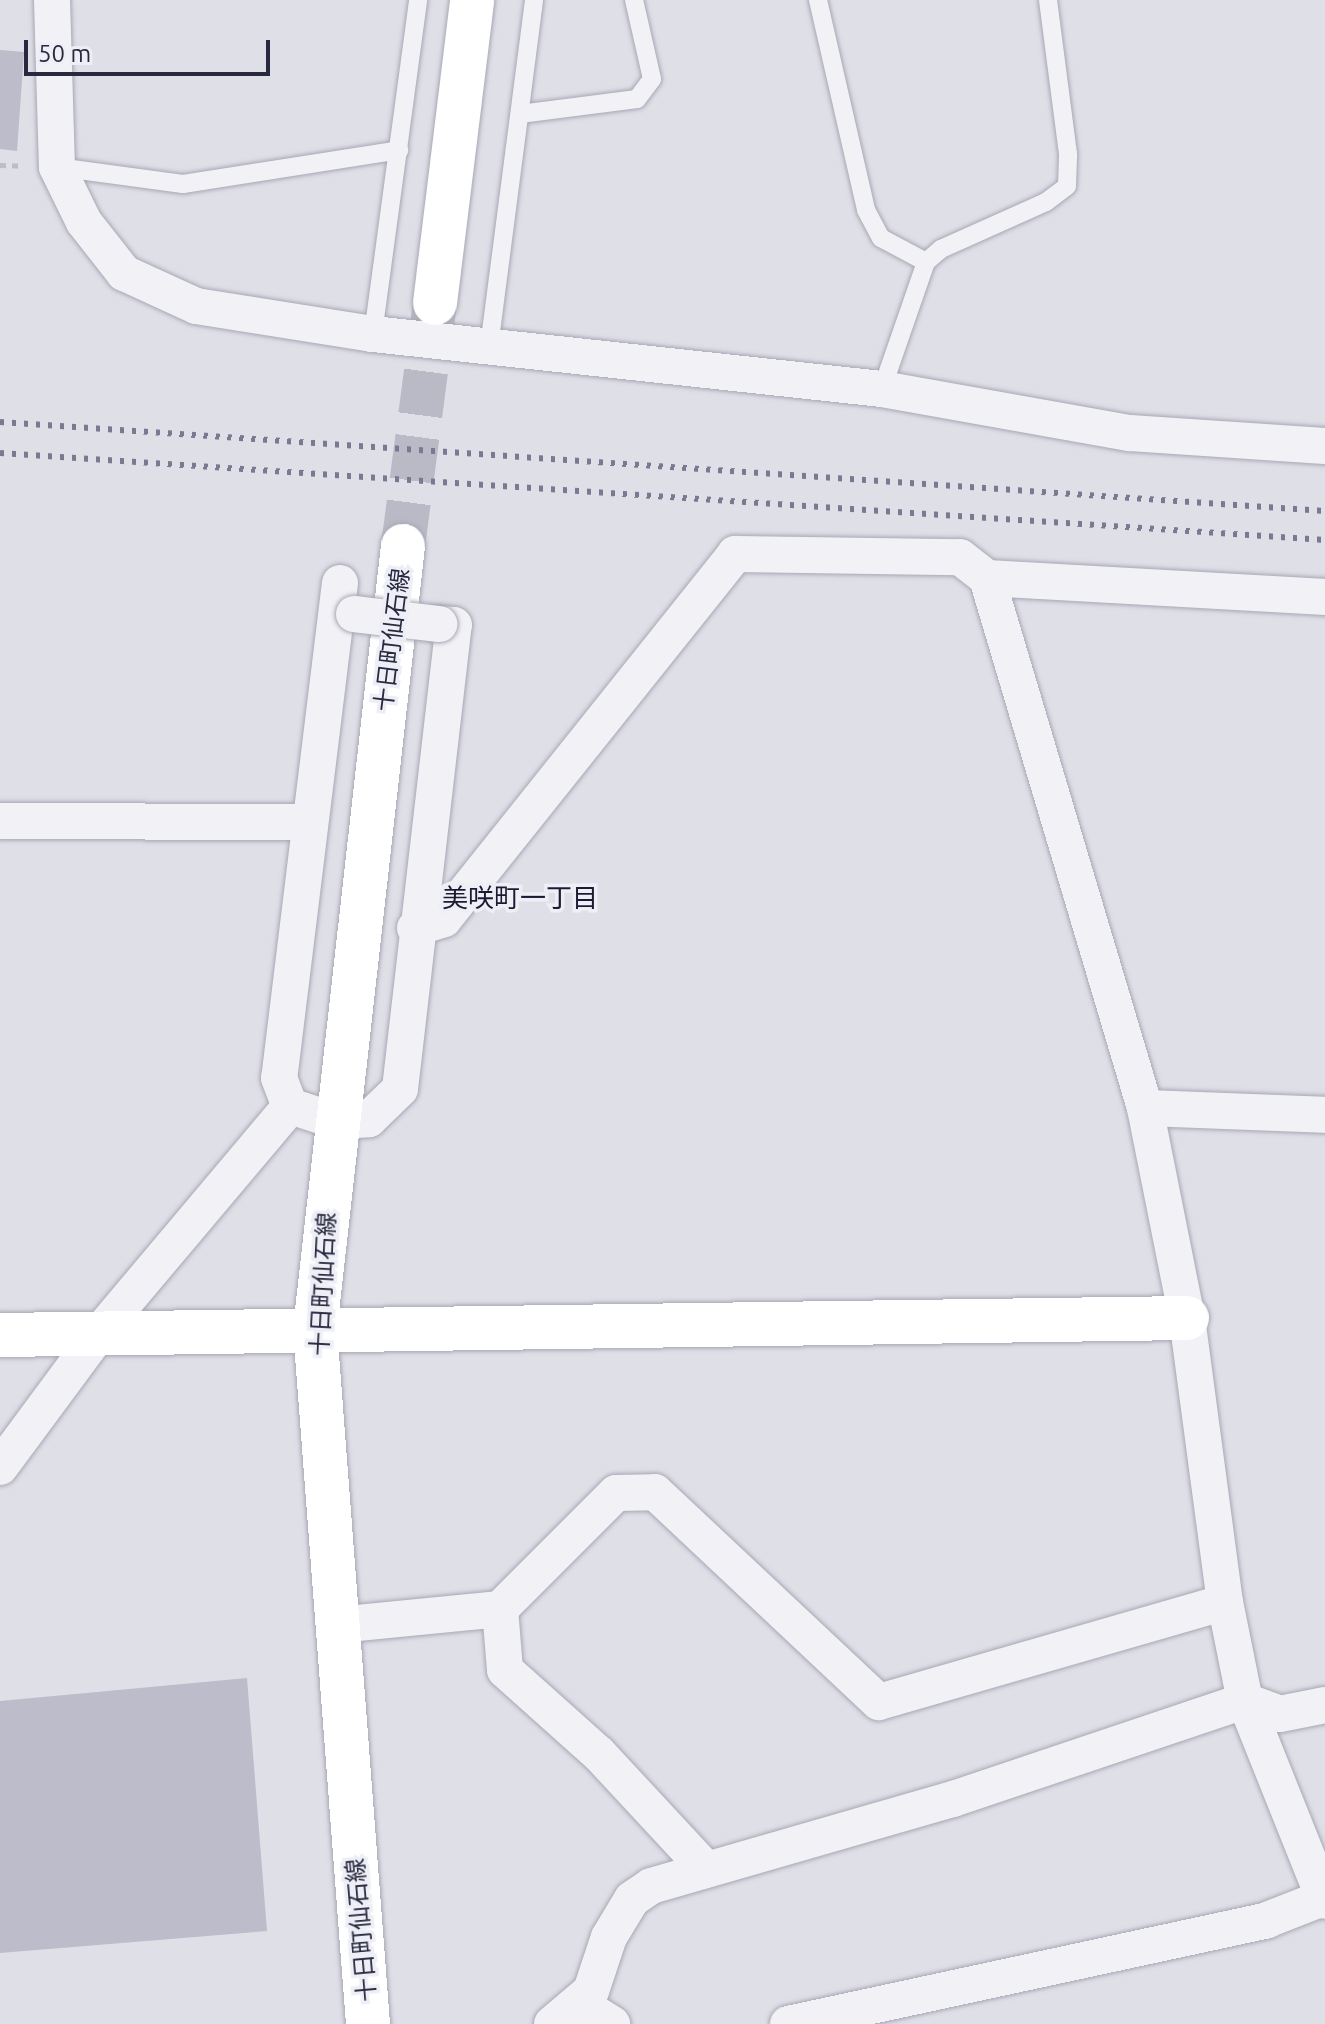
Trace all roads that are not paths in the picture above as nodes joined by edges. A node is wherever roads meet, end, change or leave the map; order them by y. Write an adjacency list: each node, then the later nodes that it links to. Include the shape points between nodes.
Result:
1 (52, 0): 10 (street)
2 (418, 0): 9 (lane)
3 (472, 0): 12 (main road)
4 (534, 0): 8 (lane)
5 (634, 0): 8 (lane, via 652,79 637,99)
6 (818, 0): 11 (lane, via 866,210 881,238)
7 (1048, 0): 11 (lane, via 1068,154 1067,186 1046,202 941,249)
8 (520, 114): 14 (lane)
9 (399, 150): 10 (lane, via 183,184); 13 (lane)
10 (57, 167): 13 (street, via 84,222 124,273 196,306)
11 (926, 262): 15 (lane)
12 (435, 303)
13 (373, 334): 14 (street)
14 (489, 347): 15 (street)
15 (882, 389): 16 (street, via 1130,433)
16 (1325, 446)
17 (403, 546): 26 (main road, 十日町仙石線)
18 (987, 578): 19 (street); 22 (street, via 960,557 735,554 444,919); 24 (street)
19 (1325, 597)
20 (0, 821): 21 (street)
21 (307, 822): 22 (street, bridge, via 343,604 454,625); 23 (street, via 279,1078)
22 (415, 928): 26 (street, via 400,1089 369,1119)
23 (290, 1106): 26 (street); 29 (street)
24 (1145, 1108): 25 (street); 27 (street)
25 (1325, 1115)
26 (336, 1121): 28 (main road, 十日町仙石線)
27 (1187, 1318): 28 (main road); 32 (street)
28 (315, 1329): 29 (main road); 34 (main road, 十日町仙石線)
29 (100, 1332): 30 (main road); 31 (street)
30 (0, 1335)
31 (0, 1467)
32 (1225, 1602): 33 (street, via 879,1702 655,1492 616,1493); 35 (street)
33 (500, 1609): 34 (street); 37 (street, via 505,1670 599,1754)
34 (337, 1625): 40 (main road, 十日町仙石線)
35 (1245, 1701): 36 (street, via 1280,1714); 37 (street, via 953,1799); 38 (street)
36 (1325, 1705)
37 (706, 1869): 39 (street, via 651,1886 632,1899 609,1937 591,1991)
38 (1324, 1899): 42 (street, via 1267,1920)
39 (566, 2014): 41 (street)
40 (368, 2024)
41 (612, 2024)
42 (788, 2024)

